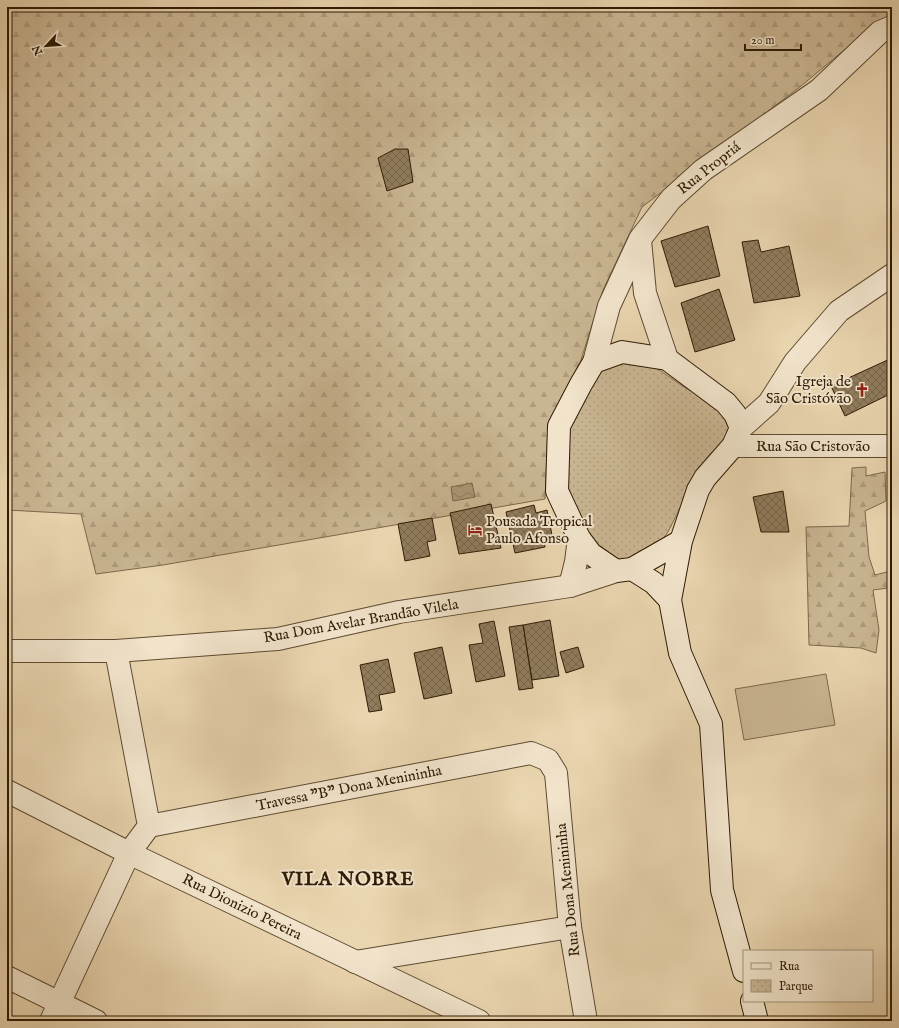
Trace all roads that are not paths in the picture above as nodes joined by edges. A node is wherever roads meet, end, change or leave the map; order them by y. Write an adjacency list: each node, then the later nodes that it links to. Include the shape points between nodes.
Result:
1 (892, 27): 2 (street, Rua Propriá, via 880,32 819,90 703,170 671,198)
2 (640, 239): 4 (street, via 645,293); 5 (street, Rua Propriá, via 609,306)
3 (892, 275): 6 (street, via 839,311 795,362 769,403)
4 (667, 359): 5 (street, via 622,352); 6 (street, via 726,403 735,414)
5 (594, 362): 8 (street, Rua Propriá, via 559,426 557,491)
6 (737, 437): 7 (street, Rua São Cristovão); 9 (street, via 698,490)
7 (892, 446)
8 (579, 538): 10 (street, Rua Propriá, via 591,554); 11 (street)
9 (681, 541): 10 (street, Rua Dom Avelar Brandão Vilela); 12 (street)
10 (624, 570): 11 (street, Rua Dom Avelar Brandão Vilela); 12 (street, Rua Propriá, via 654,583)
11 (570, 586): 14 (street, Rua Dom Avelar Brandão Vilela, via 399,612 278,638)
12 (670, 600): 21 (street, via 680,653 711,724 722,890)
13 (7, 650): 14 (street, Rua Dom Avelar Brandão Vilela)
14 (116, 651): 17 (street)
15 (548, 760): 17 (street, Travessa "B" Dona Menininha, via 531,753); 19 (street, Rua Dona Menininha, via 556,773)
16 (7, 791): 18 (street, Rua Dionizio Pereira)
17 (149, 826): 18 (street)
18 (129, 853): 20 (street, Rua Dionizio Pereira); 24 (street)
19 (570, 927): 20 (street); 27 (street, Rua Dona Menininha)
20 (355, 962): 26 (street, Rua Dionizio Pereira)
21 (743, 967)
22 (7, 977): 24 (street)
23 (752, 1002): 28 (street)
24 (55, 1012): 25 (street)
25 (96, 1021)
26 (478, 1021)
27 (586, 1021)
28 (757, 1021)

